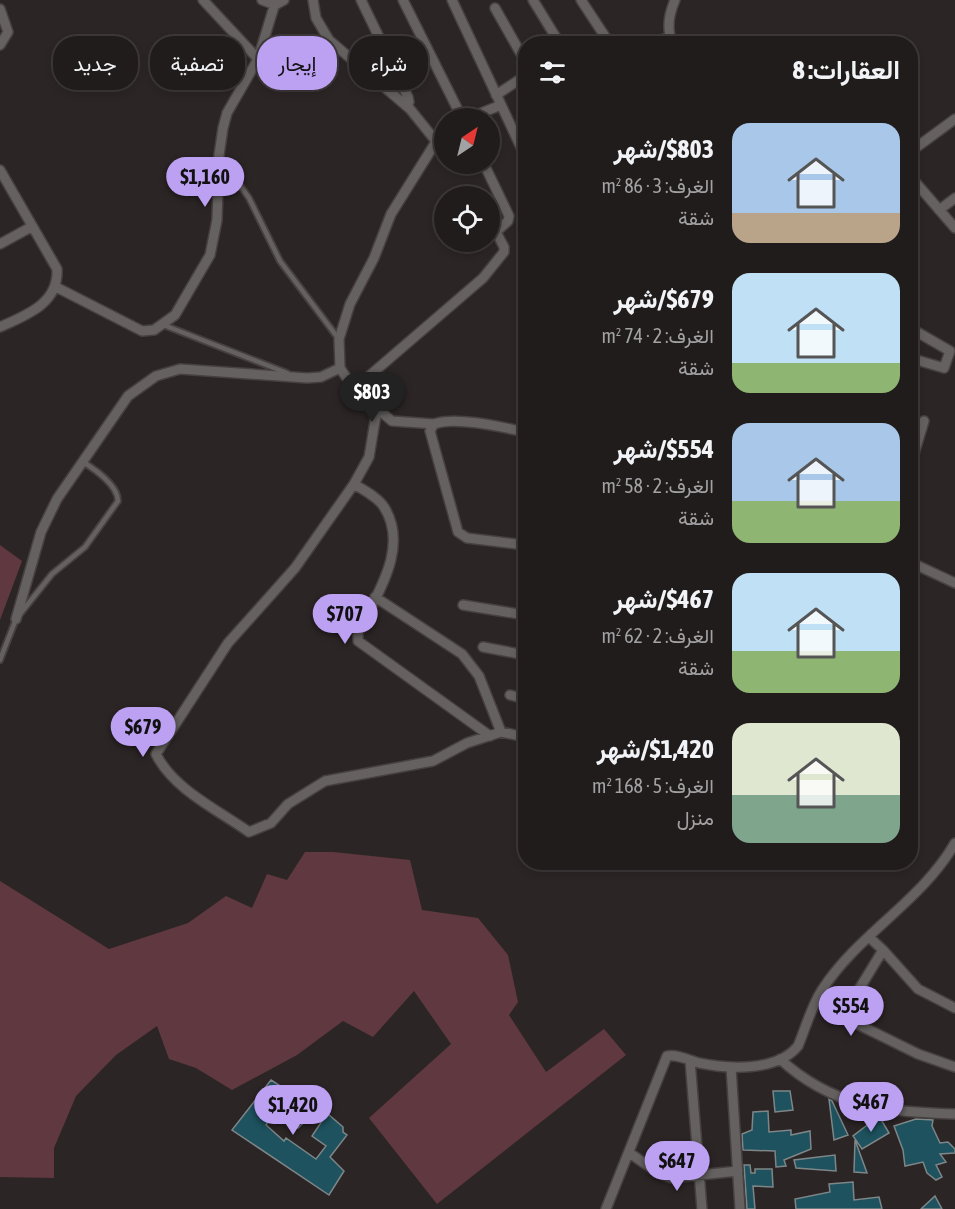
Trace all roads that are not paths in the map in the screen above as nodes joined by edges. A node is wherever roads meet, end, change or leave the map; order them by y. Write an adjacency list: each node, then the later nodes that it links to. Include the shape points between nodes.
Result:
1 (203, 0): 20 (street)
2 (262, 0): 11 (street)
3 (284, 0): 11 (street)
4 (313, 0): 24 (street, via 316,18 329,40)
5 (361, 0): 24 (street, via 408,97)
6 (403, 0): 26 (street)
7 (452, 0): 23 (street)
8 (533, 0): 15 (street)
9 (581, 0): 16 (street)
10 (675, 0): 17 (street, via 670,13)
11 (275, 3): 14 (street)
12 (495, 8): 19 (street)
13 (0, 9): 18 (street, via 8,32)
14 (265, 36)
15 (555, 36)
16 (605, 36)
17 (672, 36)
18 (0, 45)
19 (518, 49)
20 (257, 58)
21 (257, 61): 33 (street, via 227,113)
22 (518, 81): 23 (street)
23 (496, 95): 25 (street)
24 (405, 105): 29 (street)
25 (501, 105): 27 (street); 30 (street)
26 (457, 108)
27 (494, 108)
28 (955, 119): 32 (street)
29 (434, 140)
30 (518, 141)
31 (434, 143): 46 (street, via 392,214 350,304)
32 (918, 147)
33 (219, 155): 43 (street, via 217,220 210,255 180,309); 46 (lane, via 249,198 280,261)
34 (0, 170): 39 (street)
35 (488, 174): 50 (street, via 509,216 496,232 504,252 483,278)
36 (918, 186): 38 (street)
37 (955, 198): 38 (street)
38 (939, 210): 40 (street)
39 (31, 227): 41 (street); 42 (street, via 57,269)
40 (955, 228)
41 (0, 244)
42 (56, 287): 43 (street, via 136,330 149,331); 44 (street, via 33,311)
43 (161, 324): 49 (lane)
44 (0, 327)
45 (918, 333): 47 (street, via 950,351 944,368)
46 (339, 339): 48 (street)
47 (918, 360)
48 (340, 368): 49 (street, via 321,377); 50 (street)
49 (296, 378): 56 (street, via 168,370 128,396)
50 (354, 389): 51 (street)
51 (377, 409): 53 (street, via 392,421); 57 (street, via 369,457)
52 (924, 421): 55 (street)
53 (434, 424): 54 (street, via 483,424); 58 (street, via 431,434 458,532 467,538)
54 (518, 431)
55 (918, 441)
56 (83, 462): 64 (street, via 48,515); 64 (lane, via 99,472 116,492 118,501 85,546 52,574)
57 (354, 484): 61 (street, via 383,505 392,524 394,546 389,568); 71 (street, via 295,568 228,643 156,754 162,766 188,790 249,832 255,832 271,823 288,804 325,781 433,761)
58 (518, 544)
59 (918, 566): 60 (street)
60 (955, 583)
61 (375, 597): 70 (street, via 462,654 479,676); 71 (street, via 358,633 361,646)
62 (463, 605): 63 (street)
63 (518, 614)
64 (16, 619): 67 (lane)
65 (483, 647): 66 (street)
66 (518, 654)
67 (0, 660)
68 (510, 695): 69 (street)
69 (518, 697)
70 (501, 732): 71 (street); 72 (street)
71 (490, 736)
72 (518, 736)
73 (955, 843): 74 (street, via 940,868)
74 (870, 938): 75 (street); 77 (street, via 823,989 798,1046)
75 (884, 950): 76 (street, via 923,993); 80 (street, via 846,1017 890,1041)
76 (955, 1008)
77 (780, 1059): 79 (street); 81 (street, via 819,1088 861,1106)
78 (690, 1060): 79 (street); 82 (street, via 666,1057); 84 (street)
79 (731, 1067): 83 (street)
80 (955, 1067)
81 (955, 1114)
82 (631, 1154): 84 (street, via 671,1178); 85 (street)
83 (738, 1171): 84 (street); 87 (street)
84 (700, 1175): 86 (street)
85 (606, 1209)
86 (702, 1209)
87 (740, 1209)

